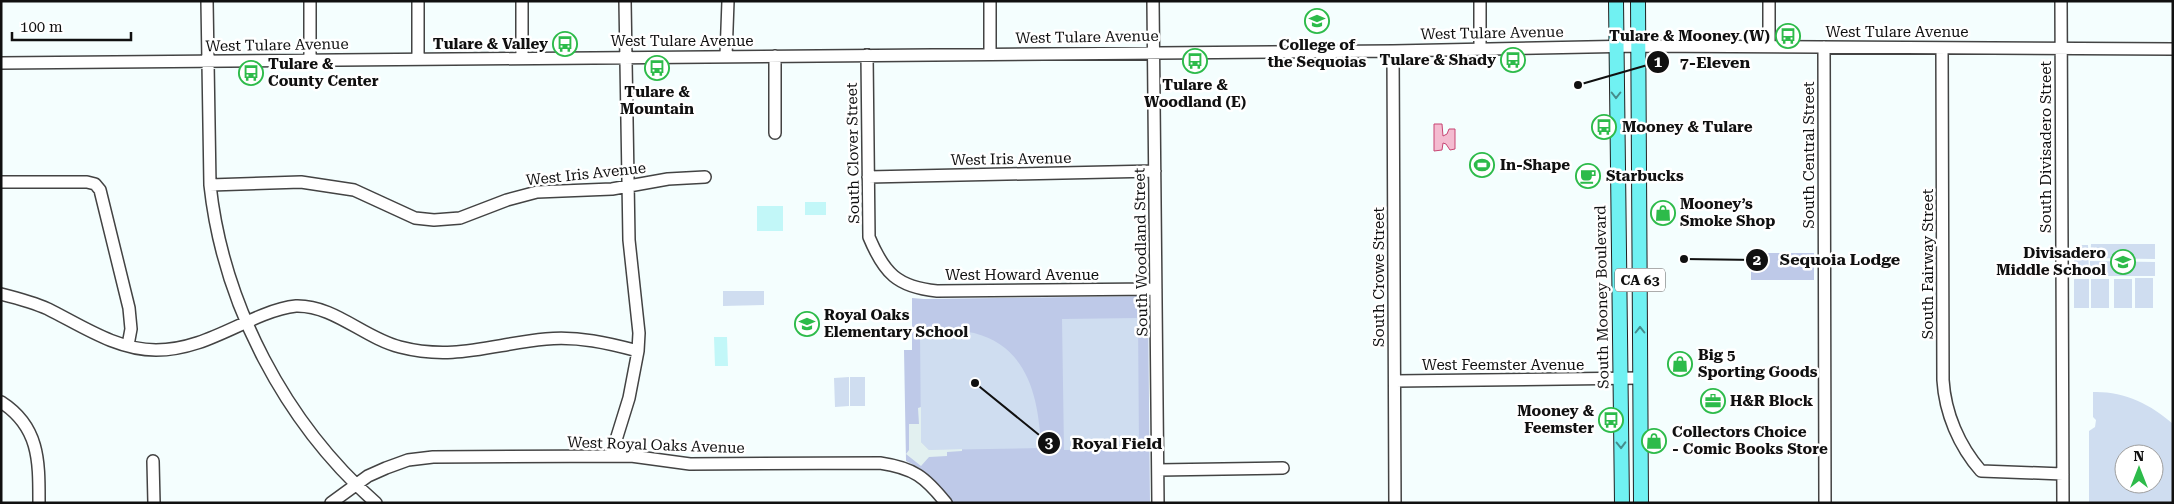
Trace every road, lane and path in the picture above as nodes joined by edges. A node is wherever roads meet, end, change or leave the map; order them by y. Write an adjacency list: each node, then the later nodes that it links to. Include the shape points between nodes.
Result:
1 (207, 1): 32 (street)
2 (310, 1): 30 (street)
3 (418, 1): 31 (street)
4 (522, 1): 29 (street)
5 (625, 1): 28 (street)
6 (728, 1): 26 (street)
7 (990, 1): 24 (street)
8 (1153, 1): 23 (street, South Woodland Street)
9 (1480, 1): 18 (street)
10 (1616, 1): 14 (main road, South Mooney Boulevard / CA 63)
11 (1638, 1): 15 (main road, CA 63)
12 (1769, 1): 16 (street)
13 (2061, 1): 20 (street, South Divisadero Street)
14 (1616, 46): 15 (street, West Tulare Avenue); 18 (street, West Tulare Avenue); 48 (main road, South Mooney Boulevard / CA 63, one-way to 48)
15 (1638, 46): 16 (street, West Tulare Avenue); 47 (main road, CA 63, one-way to 15)
16 (1769, 46): 17 (street, West Tulare Avenue)
17 (1824, 46): 19 (street, West Tulare Avenue); 66 (street, South Central Street)
18 (1480, 48): 22 (street, West Tulare Avenue)
19 (1942, 48): 20 (street, West Tulare Avenue); 55 (street, South Fairway Street, via 1944,389 1948,414 1981,471)
20 (2061, 48): 21 (street, West Tulare Avenue); 55 (street, South Divisadero Street)
21 (2173, 49)
22 (1393, 51): 23 (street, West Tulare Avenue); 49 (street, South Crowe Street)
23 (1154, 52): 24 (street, West Tulare Avenue); 35 (street, South Woodland Street)
24 (990, 53): 25 (street, West Tulare Avenue)
25 (867, 54): 27 (street, West Tulare Avenue); 37 (street, South Clover Street)
26 (726, 56): 27 (street, West Tulare Avenue); 28 (street, West Tulare Avenue)
27 (775, 56): 34 (street)
28 (624, 57): 29 (street, West Tulare Avenue); 40 (street)
29 (522, 58): 31 (street, West Tulare Avenue)
30 (310, 59): 31 (street, West Tulare Avenue); 32 (street, West Tulare Avenue)
31 (418, 59)
32 (207, 61): 33 (street, West Tulare Avenue); 39 (street)
33 (1, 63)
34 (776, 133)
35 (1155, 172): 37 (street, West Iris Avenue); 42 (street, South Woodland Street)
36 (706, 177): 40 (street, West Iris Avenue, via 668,179)
37 (868, 177): 41 (street, South Clover Street, via 869,236 878,259)
38 (1, 182): 45 (street, via 87,182 100,190 129,308 131,329)
39 (210, 185): 40 (street, West Iris Avenue, via 301,182 354,190 415,218 434,220 460,218 537,192); 44 (street, via 219,241)
40 (628, 187): 46 (street, via 629,240 638,304)
41 (892, 275): 42 (street, West Howard Avenue, via 919,289 937,291)
42 (1156, 289): 54 (street, South Woodland Street)
43 (1, 294): 45 (street, via 46,308 110,340)
44 (246, 322): 45 (street, via 200,343 180,348 156,350); 46 (street, via 294,306 312,307 372,337 421,351 474,352 547,339 574,338); 56 (street, via 300,417)
45 (128, 345)
46 (638, 351): 51 (street, via 629,398)
47 (1640, 378): 48 (street, West Feemster Avenue); 65 (main road, CA 63)
48 (1620, 379): 49 (street, West Feemster Avenue); 57 (main road, South Mooney Boulevard / CA 63, one-way to 57)
49 (1395, 381): 64 (street, South Crowe Street)
50 (1, 402): 58 (street, via 15,411 35,444 39,464)
51 (610, 456): 56 (street, West Royal Oaks Avenue, via 433,457 408,460 386,468); 62 (street, West Royal Oaks Avenue, via 690,464 898,465 918,473)
52 (153, 461): 59 (street)
53 (1283, 468): 54 (street)
54 (1158, 470): 63 (street, South Woodland Street)
55 (2063, 474): 67 (street, South Divisadero Street)
56 (356, 486): 60 (street, West Royal Oaks Avenue); 61 (street)
57 (1622, 502)
58 (39, 503)
59 (154, 503)
60 (331, 503)
61 (376, 503)
62 (946, 503)
63 (1158, 503)
64 (1395, 503)
65 (1642, 503)
66 (1825, 503)
67 (2063, 503)

